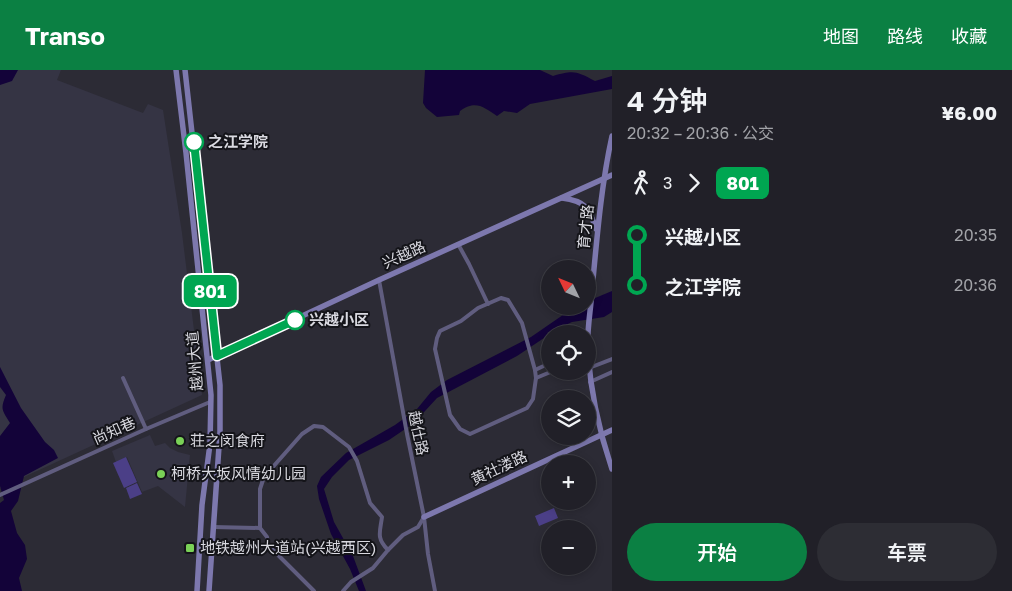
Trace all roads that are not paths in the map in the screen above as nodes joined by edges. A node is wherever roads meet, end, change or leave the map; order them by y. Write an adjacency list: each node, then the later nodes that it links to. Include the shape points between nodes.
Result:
1 (176, 70): 14 (street, 越州大道)
2 (186, 70): 12 (street, 越州大道)
3 (612, 136): 5 (street, 育才路)
4 (612, 175): 5 (street, 兴越路)
5 (604, 178): 6 (street, 兴越路); 7 (street, 育才路)
6 (560, 198): 7 (street, via 584,204 592,215); 8 (street, 兴越路)
7 (597, 232): 11 (street, 育才路)
8 (458, 244): 9 (street, 兴越路); 10 (street)
9 (379, 280): 12 (street, 兴越路); 29 (street, 越仕路)
10 (488, 304): 17 (street, via 501,298 508,300 522,323); 21 (street, via 440,331 436,338 435,349 450,416 460,430 470,434 527,408 533,399)
11 (590, 325)
12 (217, 356): 14 (street, 兴越路); 30 (street, 越州大道, via 220,432)
13 (612, 359): 15 (street)
14 (208, 360): 23 (street, 越州大道)
15 (596, 365)
16 (541, 368): 17 (street)
17 (536, 370): 21 (street)
18 (612, 372): 22 (street)
19 (541, 376): 21 (street)
20 (123, 378): 24 (street)
21 (536, 378)
22 (590, 382): 26 (street, 育才路)
23 (210, 402): 24 (street, 尚知巷); 33 (street, 越州大道, via 210,444 202,505)
24 (146, 429): 28 (street, 尚知巷)
25 (612, 430): 26 (street, 黄社溇路)
26 (600, 435): 27 (street, 育才路); 29 (street, 黄社溇路)
27 (612, 468)
28 (0, 495)
29 (424, 517): 32 (street, via 418,527 403,535); 37 (street, 越仕路)
30 (213, 527): 31 (street); 34 (street, 越州大道)
31 (260, 528): 32 (street, via 260,489 264,477 302,434 314,426 324,427 349,447 357,461 370,502 382,517 378,535); 35 (street, via 268,536 268,545)
32 (388, 550): 36 (street, via 373,568)
33 (198, 591)
34 (209, 591)
35 (314, 591)
36 (343, 591)
37 (435, 591)

